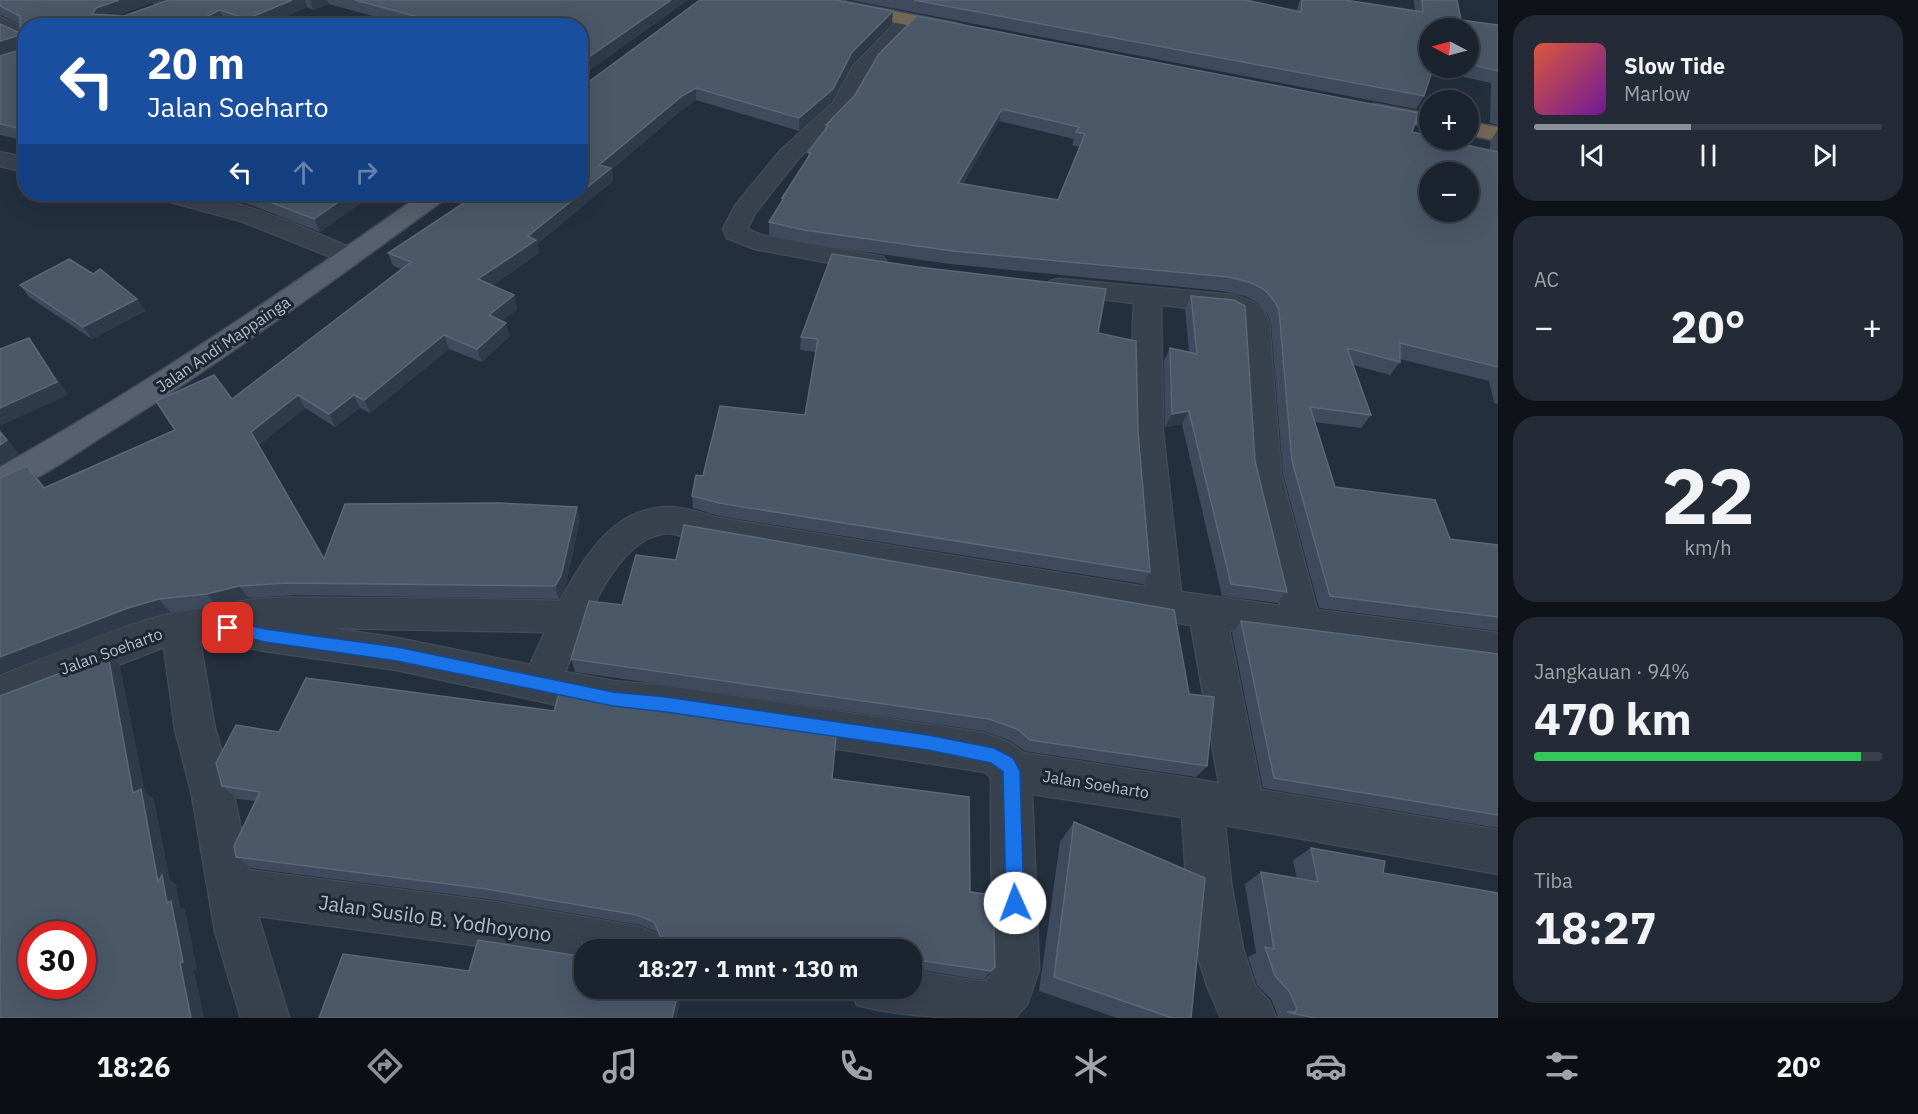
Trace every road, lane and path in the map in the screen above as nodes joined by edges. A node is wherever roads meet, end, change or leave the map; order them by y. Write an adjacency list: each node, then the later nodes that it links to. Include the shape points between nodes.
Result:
1 (810, 0): 2 (highway)
2 (909, 20): 5 (highway); 15 (street, via 860,70 842,107 789,155 735,228 736,233 755,241)
3 (0, 23): 4 (street)
4 (18, 33)
5 (979, 33)
6 (1359, 107): 7 (highway)
7 (1419, 119)
8 (1479, 130): 9 (highway)
9 (1498, 134)
10 (0, 159): 11 (street)
11 (18, 163)
12 (194, 201): 14 (street, via 250,216)
13 (427, 201): 14 (main road, Jalan Andi Mappainga)
14 (350, 256): 18 (main road, Jalan Andi Mappainga, via 125,409)
15 (899, 266)
16 (1038, 285): 17 (street)
17 (1148, 296): 19 (street, via 1148,433); 22 (street, via 1233,304 1246,309 1254,318 1265,474)
18 (0, 482)
19 (1164, 604): 20 (street); 21 (street, via 672,520 639,527 618,541 598,565)
20 (1207, 612): 22 (street); 29 (street)
21 (570, 617): 23 (street, via 286,613 234,617); 25 (street)
22 (1302, 623): 24 (street)
23 (195, 626): 25 (street, Jalan Soeharto, via 397,654); 26 (street, Jalan Soeharto, via 147,636); 31 (street, via 195,729 213,795)
24 (1498, 649)
25 (540, 685): 27 (street, Jalan Soeharto, via 983,752 999,758)
26 (0, 694)
27 (1011, 771): 28 (street, Jalan Soeharto); 33 (street, via 1016,970 1012,983 1003,1000 989,1007)
28 (1201, 800): 29 (street, Jalan Soeharto); 35 (street, via 1218,946 1232,990)
29 (1244, 807): 30 (street, Jalan Soeharto)
30 (1498, 852)
31 (230, 890): 32 (street, Jalan Susilo B. Yodhoyono); 34 (street, via 238,932)
32 (576, 939)
33 (922, 996)
34 (265, 1018)
35 (1252, 1018)

